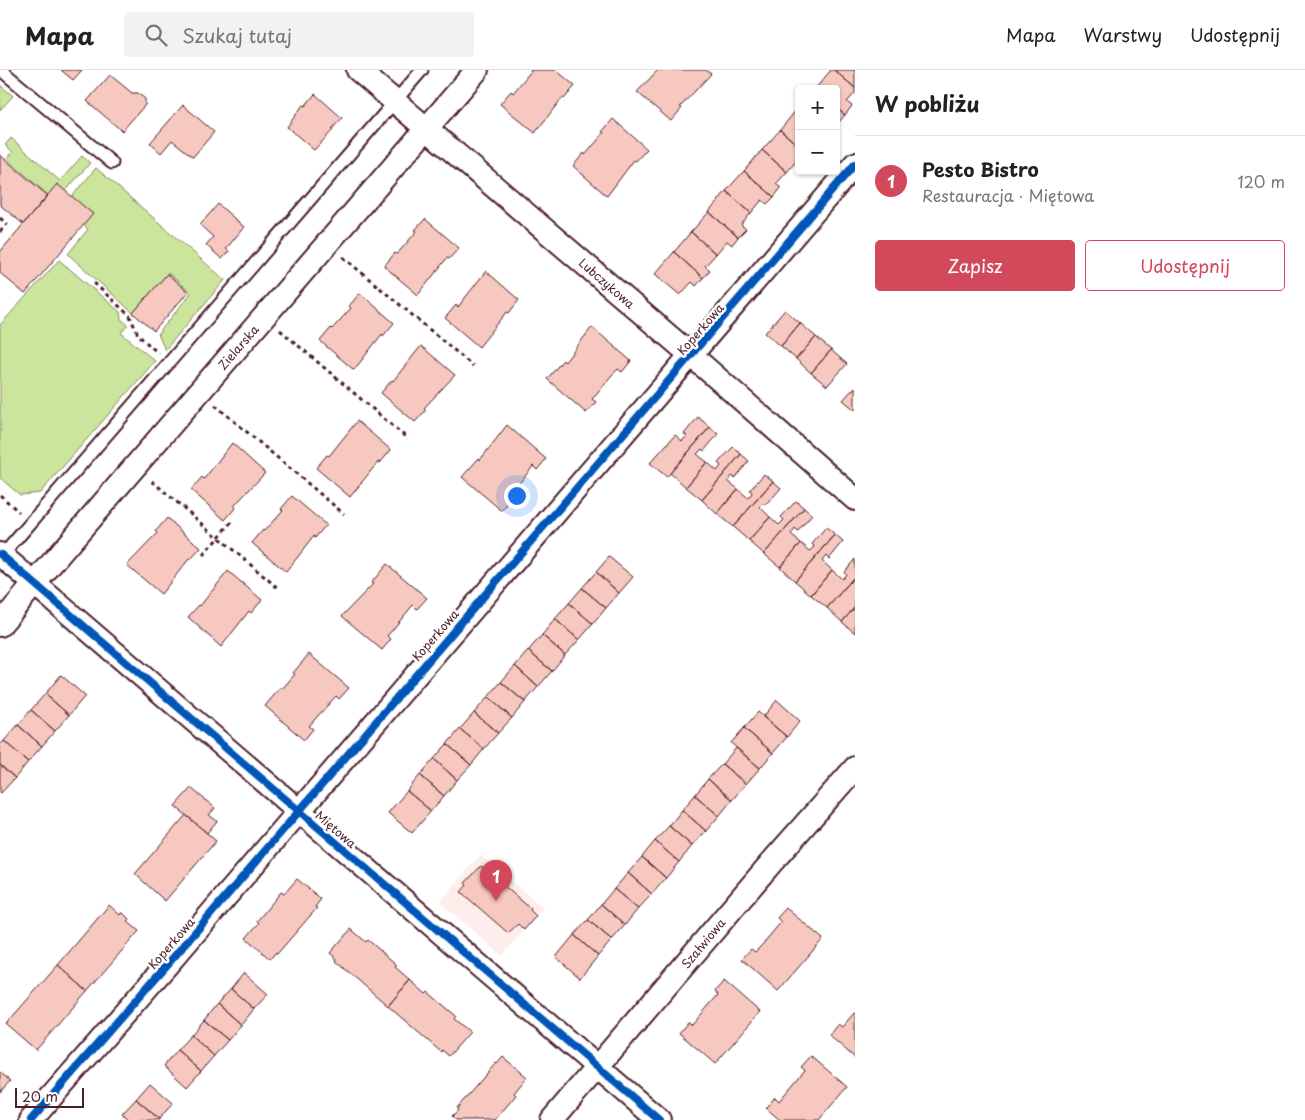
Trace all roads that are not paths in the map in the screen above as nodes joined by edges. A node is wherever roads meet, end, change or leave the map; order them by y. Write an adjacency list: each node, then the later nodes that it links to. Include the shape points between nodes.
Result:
1 (1, 70): 7 (lane)
2 (358, 70): 5 (street, Lubczykowa)
3 (422, 70): 5 (lane)
4 (477, 70): 6 (street, Zielarska)
5 (394, 102): 6 (street, Lubczykowa); 11 (lane)
6 (426, 129): 9 (street, Lubczykowa); 12 (street, Zielarska)
7 (112, 163)
8 (855, 164): 9 (street, Koperkowa)
9 (692, 356): 10 (street, Lubczykowa); 15 (street, Koperkowa)
10 (855, 499)
11 (1, 555): 12 (street, Miętowa)
12 (36, 584): 13 (street, Zielarska); 15 (street, Miętowa)
13 (0, 625)
14 (855, 768): 16 (street, Szałwiowa)
15 (298, 811): 16 (street, Miętowa); 17 (street, Koperkowa)
16 (598, 1067): 18 (street, Szałwiowa); 19 (street, Miętowa)
17 (31, 1120)
18 (552, 1120)
19 (659, 1120)

